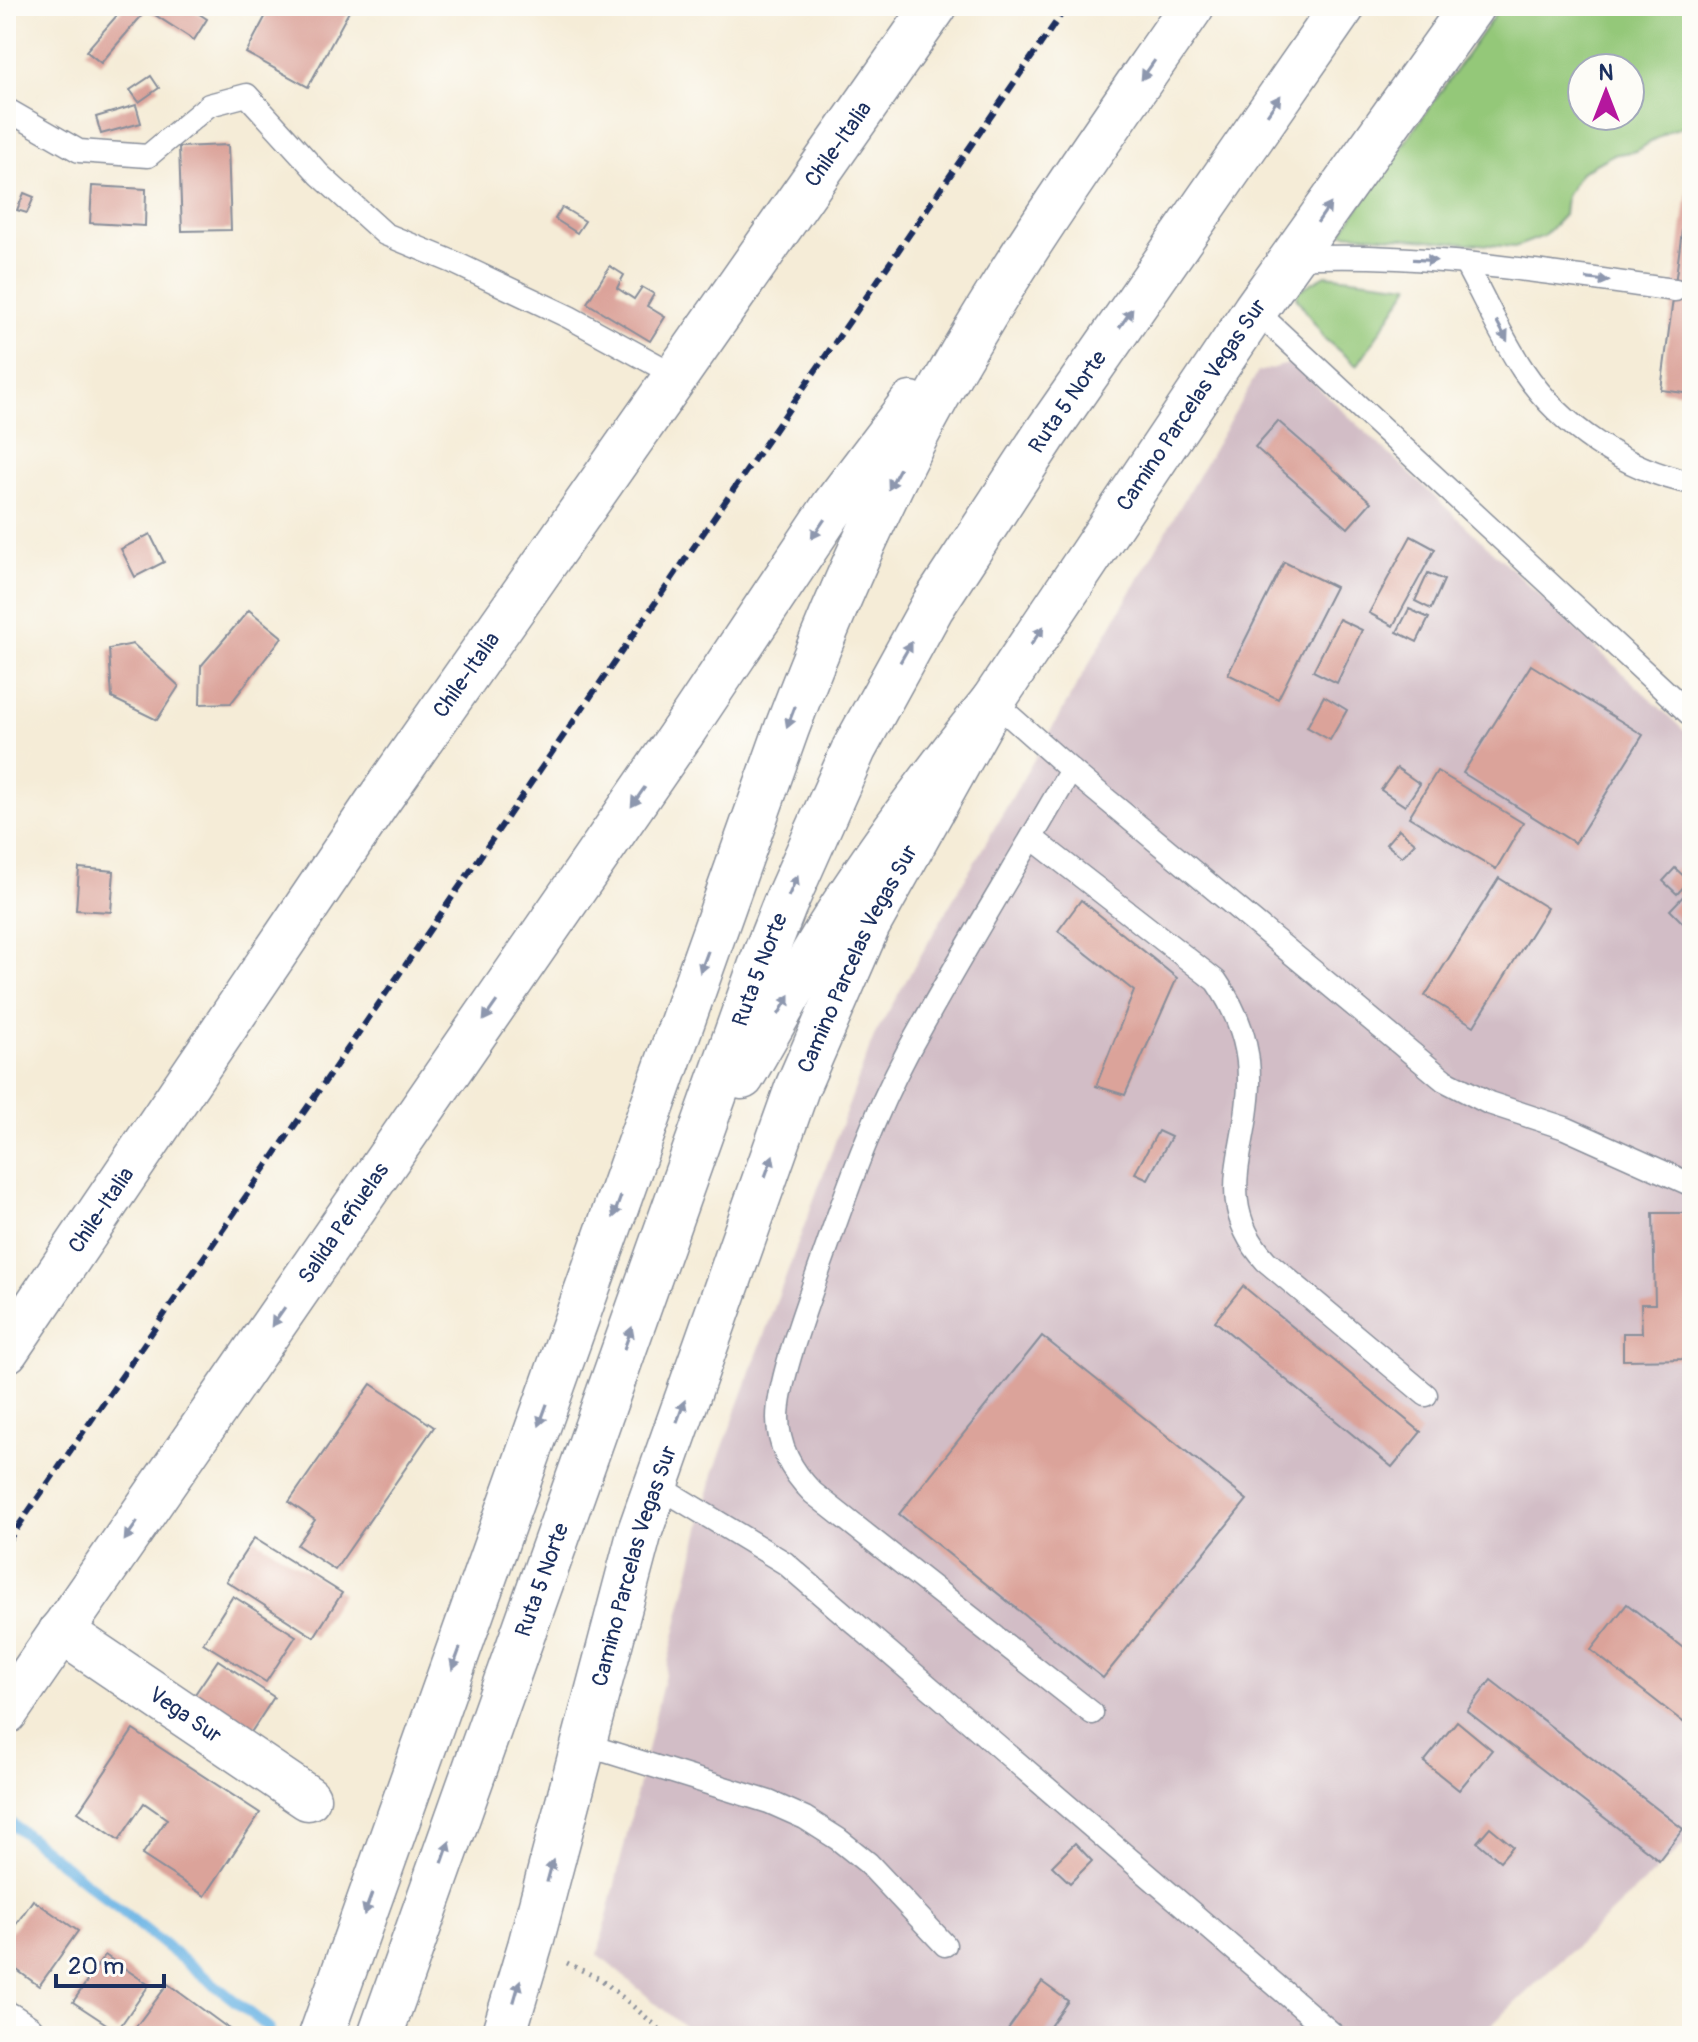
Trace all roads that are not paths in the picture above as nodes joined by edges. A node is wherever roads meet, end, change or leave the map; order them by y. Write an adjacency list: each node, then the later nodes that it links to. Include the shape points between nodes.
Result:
1 (935, 6): 11 (main road, Chile-Italia)
2 (1192, 6): 10 (main road, one-way to 10)
3 (1343, 6): 18 (main road, Ruta 5 Norte, one-way to 3, via 785,904 880,699 1029,457)
4 (1472, 6): 6 (main road, Camino Parcelas Vegas Sur, one-way to 4)
5 (6, 109): 11 (lane, via 79,151 148,156 209,105 247,95 320,175 385,234 569,317)
6 (1292, 258): 7 (lane, one-way to 7); 9 (main road, Camino Parcelas Vegas Sur)
7 (1465, 263): 8 (lane, one-way to 8); 12 (lane, one-way to 12, via 1523,370 1559,412 1614,454)
8 (1675, 290)
9 (1255, 310): 13 (main road, Camino Parcelas Vegas Sur, one-way to 9); 14 (lane)
10 (986, 313): 22 (main road, Salida Peñuelas, one-way to 22, via 833,507); 30 (main road, one-way to 30, via 888,492 803,685)
11 (675, 375): 19 (main road, Chile-Italia, via 376,804)
12 (1692, 483)
13 (993, 701): 15 (lane); 18 (main road, one-way to 13, via 828,929 903,818); 21 (main road, Camino Parcelas Vegas Sur, one-way to 13, via 797,1088 868,925)
14 (1692, 716)
15 (1071, 770): 16 (lane); 17 (lane, via 1444,1080)
16 (1032, 838): 20 (lane, via 1216,981 1244,1036 1248,1059 1234,1191 1243,1229 1266,1261); 24 (lane, via 906,1055 873,1127 810,1298 778,1419 788,1461 813,1493)
17 (1692, 1185)
18 (679, 1196): 31 (main road, Ruta 5 Norte, one-way to 18)
19 (6, 1351)
20 (1426, 1395)
21 (655, 1484): 25 (main road, Camino Parcelas Vegas Sur); 33 (lane, via 785,1563)
22 (61, 1631): 23 (main road, Salida Peñuelas); 26 (main road, Vega Sur)
23 (6, 1712)
24 (1092, 1713)
25 (583, 1744): 27 (lane, via 805,1818 868,1863); 32 (main road, Camino Parcelas Vegas Sur, one-way to 25)
26 (308, 1798)
27 (945, 1945)
28 (6, 2024): 29 (main road)
29 (24, 2036)
30 (321, 2036)
31 (380, 2036)
32 (503, 2036)
33 (1335, 2036)

